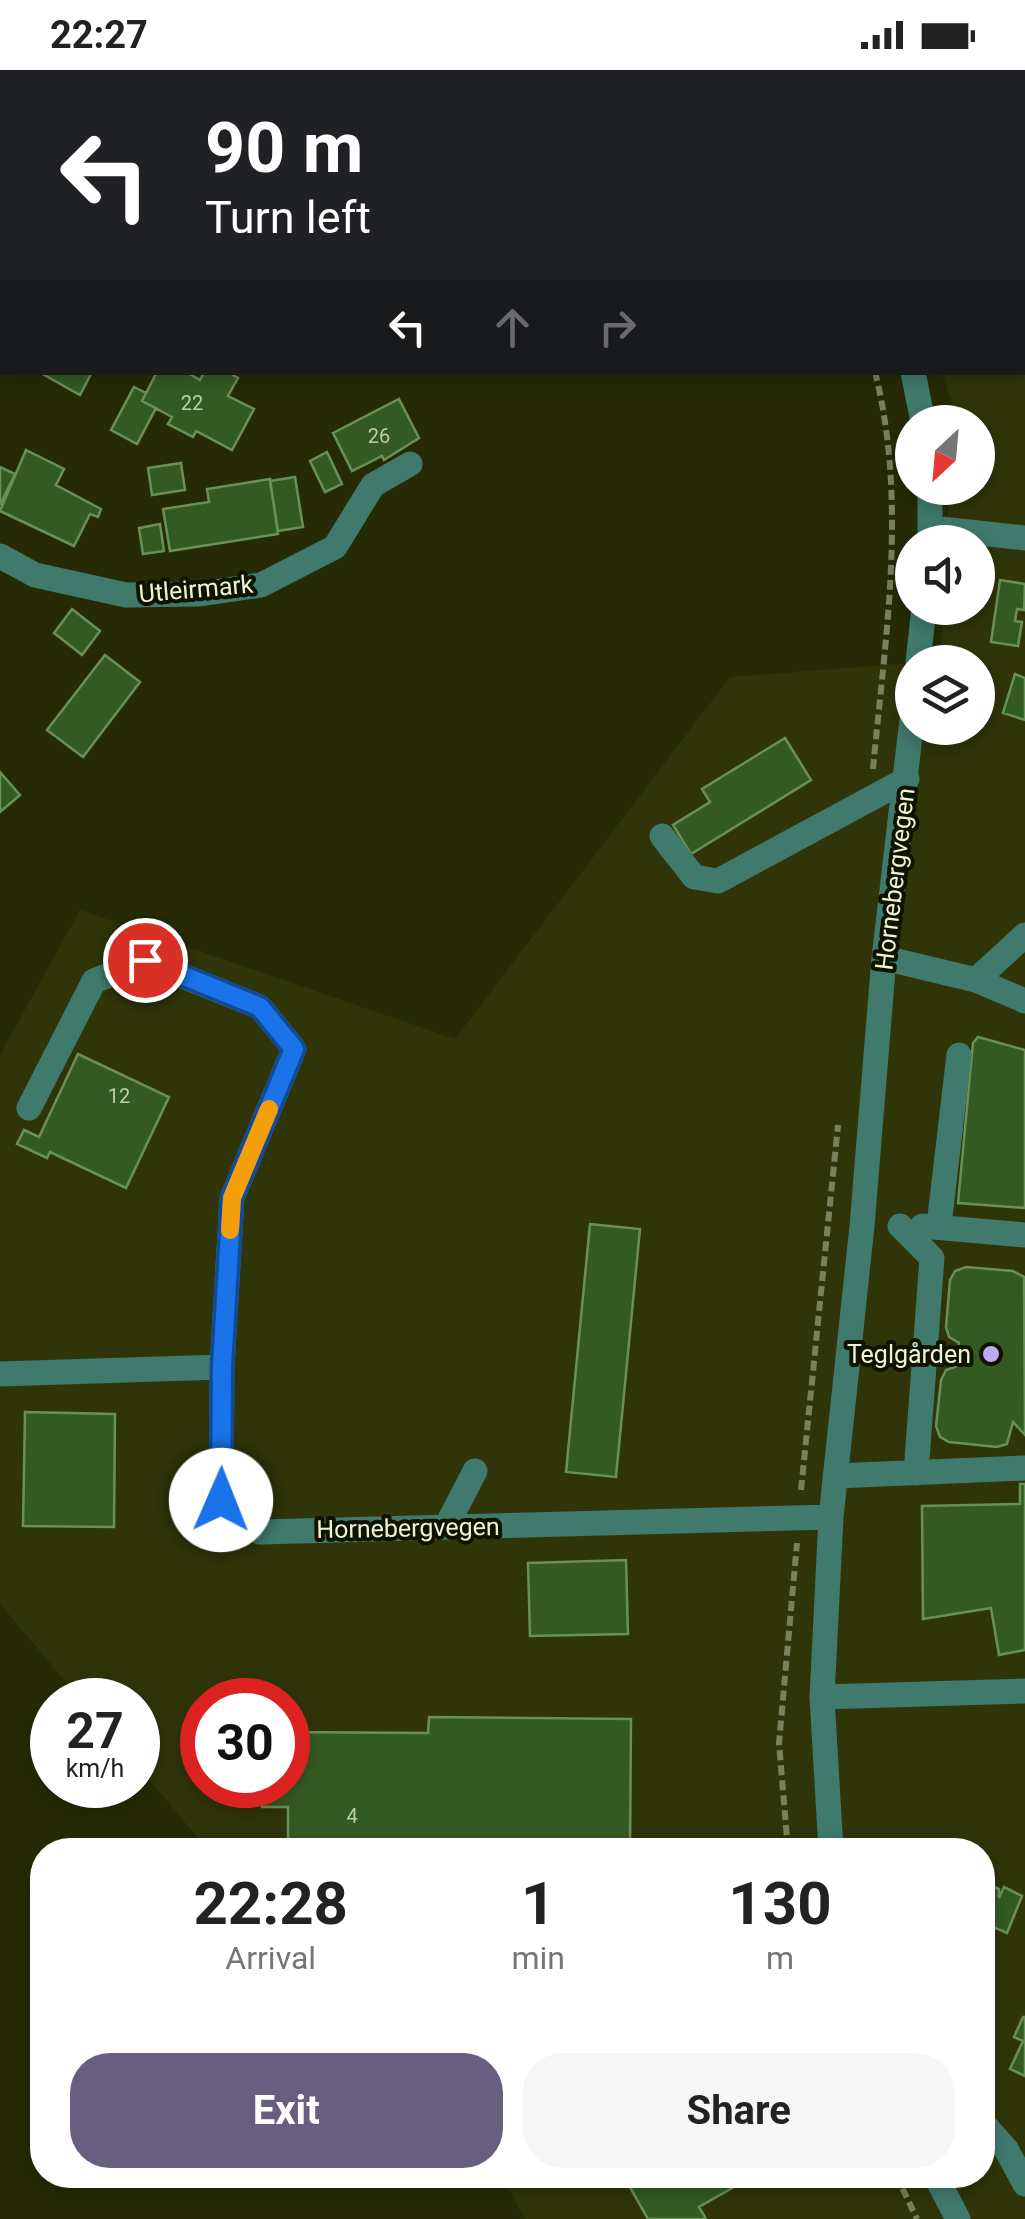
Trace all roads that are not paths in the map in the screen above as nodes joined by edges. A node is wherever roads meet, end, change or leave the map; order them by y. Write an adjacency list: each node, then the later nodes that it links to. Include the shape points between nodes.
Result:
1 (914, 375): 2 (street)
2 (920, 405)
3 (410, 464): 6 (street, Utleirmark, via 373,485 336,547 261,585 126,596 34,575)
4 (995, 537): 5 (street)
5 (1025, 538)
6 (0, 556)
7 (909, 745): 8 (street, Hornebergvegen)
8 (906, 779): 9 (street, via 718,881 694,876); 11 (street, Hornebergvegen)
9 (662, 836)
10 (1025, 935): 12 (street)
11 (884, 958): 12 (street); 17 (street, Hornebergvegen)
12 (976, 980): 13 (street)
13 (1025, 1001)
14 (959, 1055): 16 (street)
15 (29, 1108): 20 (street, Hornebergvegen, via 94,981 145,960 260,1007 294,1049 232,1198)
16 (939, 1225): 18 (street); 19 (street)
17 (862, 1226): 18 (street); 25 (street, Hornebergvegen)
18 (900, 1226): 24 (street, via 932,1258)
19 (1025, 1234)
20 (222, 1367): 21 (street); 27 (street, Hornebergvegen, via 221,1500 260,1532)
21 (0, 1374)
22 (1025, 1468): 24 (street)
23 (475, 1471): 27 (street)
24 (916, 1473): 25 (street)
25 (836, 1476): 26 (street, Hornebergvegen)
26 (831, 1517): 27 (street, Hornebergvegen); 29 (street, Hornebergvegen)
27 (446, 1527)
28 (1025, 1691): 29 (street)
29 (822, 1697): 30 (street, Hornebergvegen)
30 (830, 1838)
31 (995, 2137): 32 (street)
32 (1025, 2184)
33 (942, 2188): 34 (street)
34 (958, 2219)

